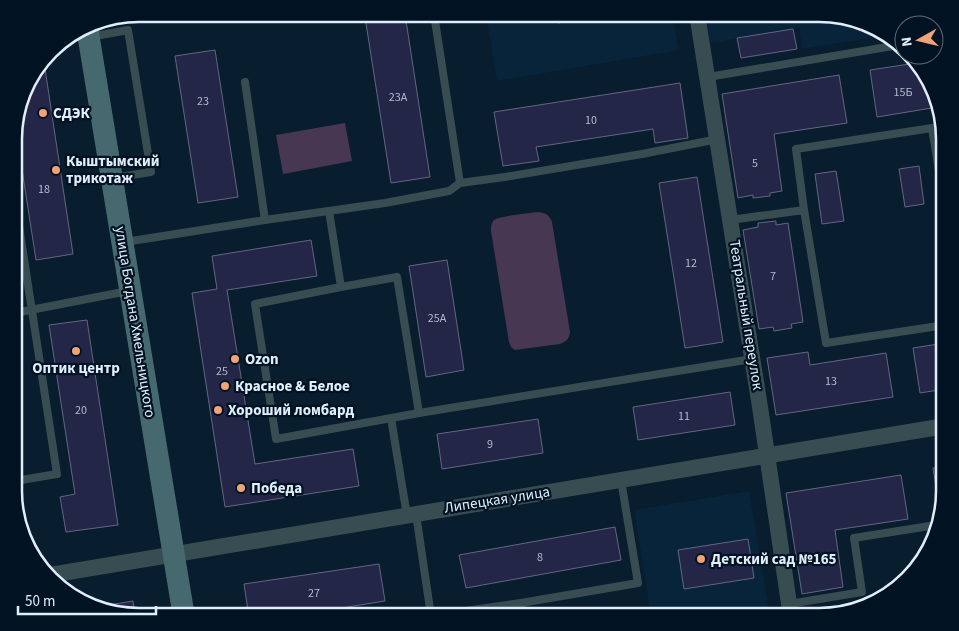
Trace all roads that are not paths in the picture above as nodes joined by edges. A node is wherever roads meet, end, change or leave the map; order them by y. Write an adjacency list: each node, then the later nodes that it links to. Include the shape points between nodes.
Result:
1 (435, 22): 11 (lane)
2 (699, 22): 6 (street, Театральный переулок)
3 (96, 32): 10 (lane, via 128,30 150,172)
4 (88, 35): 10 (main road, улица Богдана Хмельницкого)
5 (890, 47): 6 (lane)
6 (708, 77): 8 (street, Театральный переулок)
7 (245, 82): 14 (lane)
8 (718, 139): 11 (lane); 15 (street, Театральный переулок)
9 (936, 145): 12 (lane, via 932,128 796,149)
10 (111, 178): 16 (main road, улица Богдана Хмельницкого)
11 (460, 183): 13 (lane, via 449,191)
12 (804, 210): 15 (lane); 22 (lane, via 826,343)
13 (329, 211): 14 (lane); 18 (lane)
14 (265, 220): 16 (lane)
15 (730, 220): 23 (street, Театральный переулок)
16 (122, 242): 19 (main road, улица Богдана Хмельницкого)
17 (22, 245): 20 (lane)
18 (341, 287): 24 (lane, via 397,277); 25 (lane, via 255,304 276,439)
19 (130, 291): 20 (lane); 32 (main road, улица Богдана Хмельницкого)
20 (32, 310): 21 (lane); 28 (lane, via 57,474)
21 (22, 312)
22 (936, 326)
23 (752, 359): 24 (lane); 27 (street, Театральный переулок)
24 (418, 413): 25 (lane)
25 (391, 418): 30 (lane)
26 (936, 428): 27 (street, Липецкая улица)
27 (768, 456): 29 (street, Липецкая улица); 39 (street, Театральный переулок)
28 (22, 480)
29 (622, 480): 30 (street, Липецкая улица); 34 (lane, via 638,583)
30 (411, 515): 32 (street, Липецкая улица); 36 (lane)
31 (931, 526): 40 (lane, via 854,538 862,592)
32 (173, 554): 33 (street, Липецкая улица); 35 (main road, улица Богдана Хмельницкого)
33 (57, 574)
34 (521, 603): 37 (lane); 38 (lane)
35 (182, 608)
36 (426, 608)
37 (496, 608)
38 (522, 608)
39 (790, 608)
40 (798, 608)

